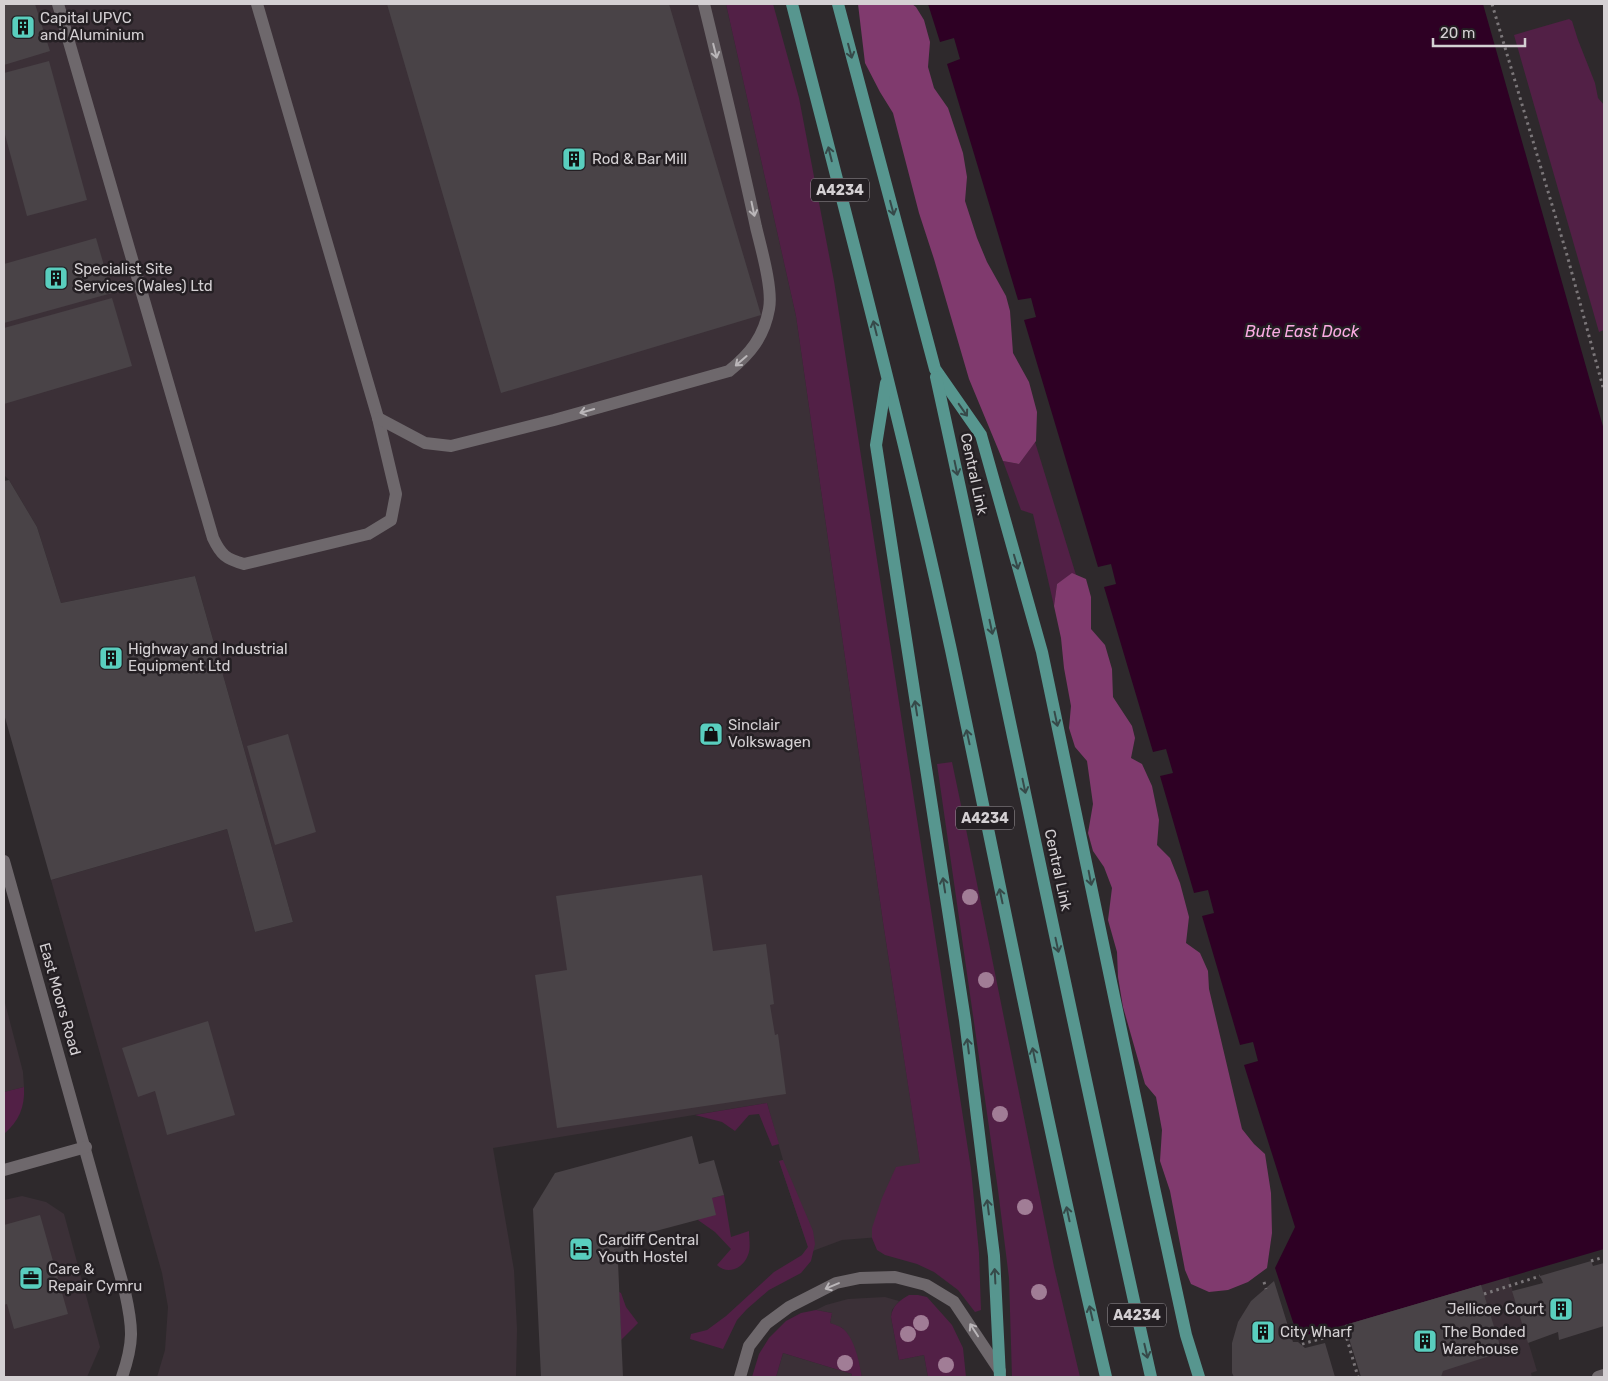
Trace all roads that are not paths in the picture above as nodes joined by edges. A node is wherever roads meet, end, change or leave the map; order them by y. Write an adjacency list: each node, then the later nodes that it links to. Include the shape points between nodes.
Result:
1 (58, 4): 8 (street, via 210,529 220,552 244,564 368,534 390,520 396,494)
2 (258, 4): 8 (street)
3 (704, 4): 8 (street, one-way to 8, via 768,280 770,308 762,333 746,358 729,371 452,446 425,444)
4 (792, 4): 7 (main road, A4234, one-way to 4)
5 (838, 4): 6 (main road, A4234, one-way to 6)
6 (935, 370): 17 (main road, Central Link / A4234, one-way to 17); 18 (main road, one-way to 18, via 981,435 1042,652 1155,1192 1186,1335)
7 (888, 376): 12 (main road, one-way to 7, via 994,1256 965,1020 876,445); 16 (main road, A4234, one-way to 7, via 1078,1262 950,648)
8 (378, 418)
9 (4, 861): 10 (street, East Moors Road)
10 (86, 1147): 11 (street); 14 (street, East Moors Road, via 131,1320 132,1342)
11 (4, 1170)
12 (1000, 1374): 15 (street, one-way to 15, via 954,1302 926,1285 895,1277 860,1278 836,1284 789,1307 766,1324 749,1346)
13 (1604, 1375): 19 (street)
14 (122, 1377)
15 (740, 1377)
16 (1106, 1377)
17 (1151, 1377)
18 (1199, 1377)
19 (1598, 1377)

